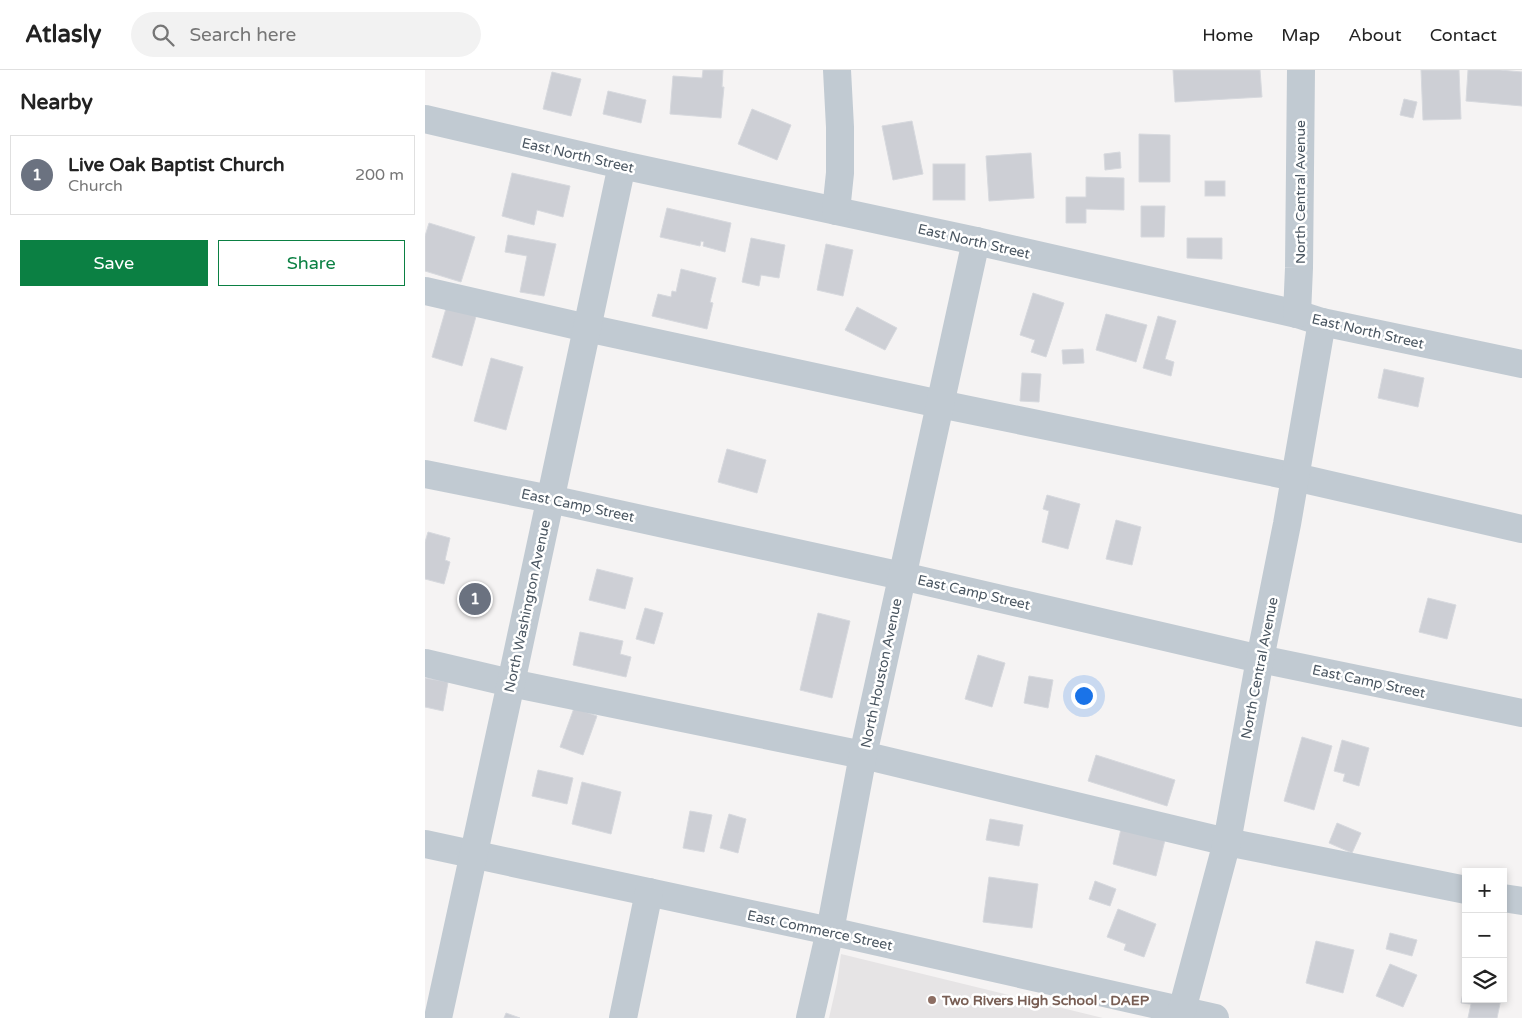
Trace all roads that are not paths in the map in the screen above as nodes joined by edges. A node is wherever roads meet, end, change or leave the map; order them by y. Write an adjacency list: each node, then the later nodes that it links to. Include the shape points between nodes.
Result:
1 (837, 70): 5 (street, via 840,173)
2 (1301, 70): 8 (street, North Central Avenue, via 1299,268)
3 (425, 119): 4 (street, East North Street)
4 (622, 165): 5 (street, East North Street); 9 (street, North Washington Avenue)
5 (836, 210): 6 (street, East North Street)
6 (976, 241): 8 (street, East North Street); 11 (street, North Houston Avenue)
7 (425, 290): 9 (street)
8 (1310, 318): 10 (street, East North Street); 13 (street, North Central Avenue)
9 (587, 328): 11 (street); 14 (street, North Washington Avenue)
10 (1522, 364)
11 (940, 404): 13 (street); 16 (street, North Houston Avenue)
12 (425, 474): 14 (street, East Camp Street)
13 (1295, 476): 15 (street); 17 (street, North Central Avenue)
14 (550, 499): 16 (street, East Camp Street); 19 (street, North Washington Avenue)
15 (1522, 529)
16 (902, 576): 17 (street, East Camp Street); 21 (street, North Houston Avenue)
17 (1260, 659): 20 (street, East Camp Street); 22 (street, North Central Avenue)
18 (425, 663): 19 (street)
19 (511, 683): 21 (street); 24 (street, North Washington Avenue)
20 (1522, 713)
21 (863, 755): 22 (street); 29 (street, North Houston Avenue)
22 (1227, 842): 25 (street); 30 (street, North Central Avenue)
23 (425, 844): 24 (street, East Commerce Street)
24 (474, 854): 26 (street, East Commerce Street); 31 (street, North Washington Avenue)
25 (1462, 889)
26 (649, 892): 29 (street, East Commerce Street); 32 (street)
27 (1507, 899): 28 (street)
28 (1522, 901)
29 (830, 931): 30 (street, East Commerce Street); 33 (street, North Houston Avenue)
30 (1182, 1010): 34 (street, East Commerce Street)
31 (438, 1018)
32 (623, 1018)
33 (810, 1018)
34 (1215, 1018)

